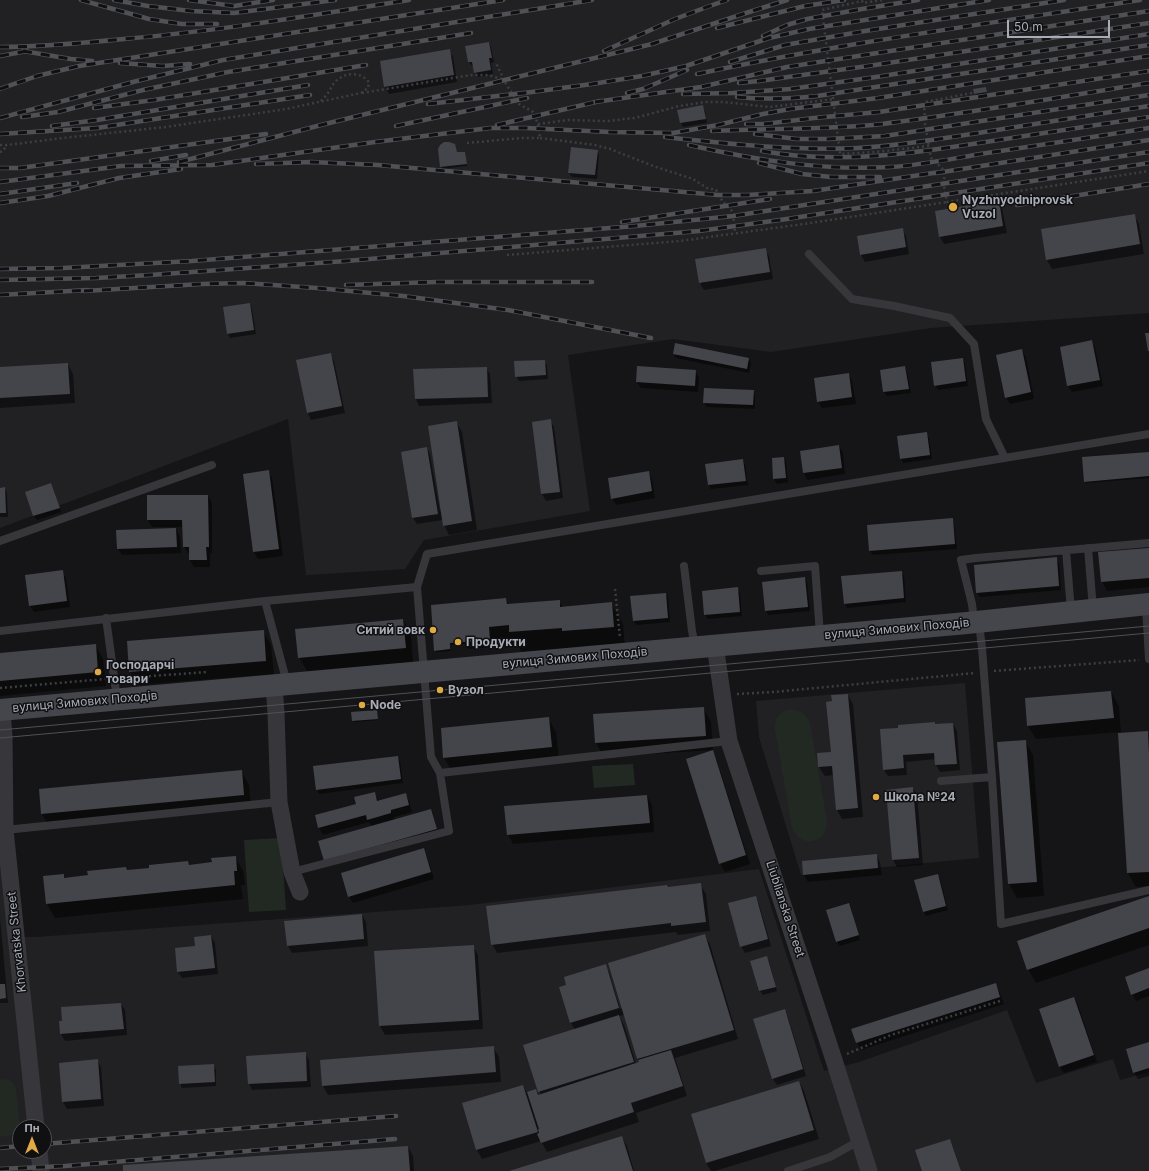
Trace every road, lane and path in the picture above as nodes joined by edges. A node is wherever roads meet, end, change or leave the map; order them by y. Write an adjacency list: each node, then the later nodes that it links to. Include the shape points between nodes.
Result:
1 (882, 0): 6 (path, via 863,4 862,1 822,10)
2 (496, 63): 3 (path)
3 (505, 80): 4 (path, via 490,75 471,75); 8 (path, via 519,104 533,112)
4 (361, 93): 7 (path); 7 (path, via 368,88 369,82 363,76 352,74 341,77 334,83)
5 (972, 93): 13 (path, via 924,102)
6 (834, 99): 8 (path, via 770,107 706,102 679,106 635,118 607,121 568,120); 13 (path, via 840,154)
7 (320, 102): 12 (path, via 166,127)
8 (538, 124): 9 (path)
9 (540, 138): 10 (path); 17 (path, via 610,149 716,190 733,212)
10 (467, 143)
11 (0, 145): 12 (path)
12 (7, 145): 14 (path)
13 (929, 146): 16 (path, via 930,158 942,168 945,176 943,181)
14 (0, 152)
15 (1149, 171): 16 (path)
16 (947, 202): 17 (path)
17 (735, 233): 19 (path, via 680,241)
18 (810, 254): 21 (lane, via 852,299 950,318 974,344 986,419)
19 (507, 255)
20 (1149, 434): 21 (lane)
21 (1005, 458): 29 (lane, via 427,554)
22 (212, 465): 23 (lane)
23 (0, 541)
24 (1149, 543): 25 (lane)
25 (1088, 548): 26 (lane); 33 (lane)
26 (1066, 550): 34 (lane); 36 (lane, via 961,560)
27 (684, 566): 40 (lane, via 692,631)
28 (761, 571): 38 (lane, via 815,566)
29 (417, 587): 31 (lane); 42 (lane)
30 (615, 589): 39 (path)
31 (265, 601): 35 (lane); 44 (lane)
32 (1147, 604): 33 (main road, вулиця Зимових Походів); 41 (lane)
33 (1094, 610): 34 (main road, вулиця Зимових Походів)
34 (1071, 612): 36 (main road, вулиця Зимових Походів)
35 (106, 618): 37 (lane); 46 (lane)
36 (976, 622): 38 (main road, вулиця Зимових Походів); 43 (lane)
37 (0, 631)
38 (820, 636): 40 (main road, вулиця Зимових Походів)
39 (620, 638)
40 (705, 646): 42 (main road, вулиця Зимових Походів); 45 (street, Liublianska Street)
41 (1145, 659): 43 (path)
42 (424, 671): 44 (main road, вулиця Зимових Походів); 49 (lane, via 431,757)
43 (984, 672): 45 (path, via 773,692); 50 (lane)
44 (281, 684): 46 (main road, вулиця Зимових Походів); 52 (street, via 276,713)
45 (722, 694): 48 (street, Liublianska Street)
46 (117, 699): 47 (main road, вулиця Зимових Походів)
47 (1, 710): 53 (street, Khorvatska Street, via 4,738)
48 (729, 741): 49 (lane); 58 (street, Liublianska Street)
49 (440, 773): 54 (lane, via 449,831)
50 (992, 777): 51 (lane); 55 (lane, via 1001,924)
51 (941, 781)
52 (279, 802): 53 (lane); 54 (street)
53 (5, 830): 59 (street, Khorvatska Street)
54 (292, 872): 56 (street)
55 (1149, 890)
56 (300, 892)
57 (1000, 1001): 58 (path, via 891,1034)
58 (834, 1060): 60 (street, Liublianska Street)
59 (35, 1119)
60 (859, 1141): 63 (lane, via 830,1157); 64 (street, Liublianska Street)
61 (40, 1159): 62 (street)
62 (41, 1171)
63 (788, 1171)
64 (869, 1171)

